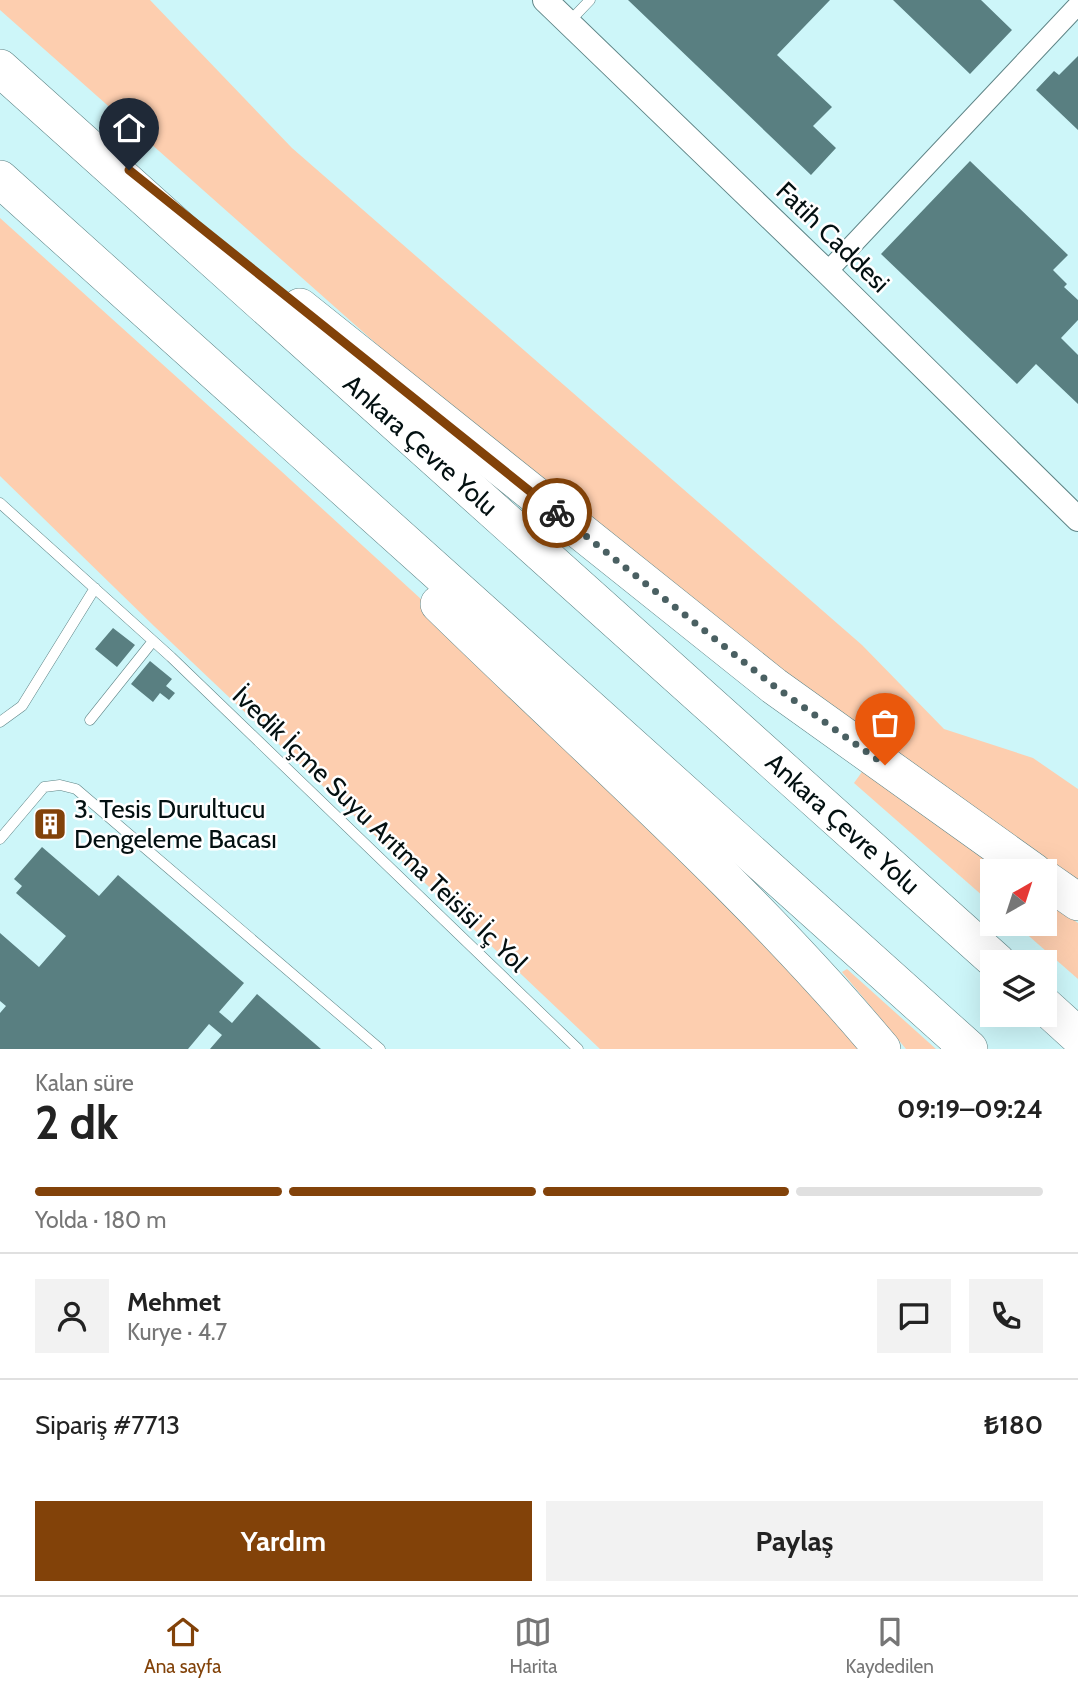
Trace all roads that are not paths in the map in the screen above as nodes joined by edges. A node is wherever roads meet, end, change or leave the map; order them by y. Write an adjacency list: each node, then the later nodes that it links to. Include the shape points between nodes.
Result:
1 (545, 0): 4 (street, Fatih Caddesi)
2 (590, 0): 4 (lane)
3 (1078, 5): 8 (street)
4 (569, 22): 8 (street, Fatih Caddesi)
5 (0, 67): 16 (highway, via 774,686); 19 (highway, Ankara Çevre Yolu)
6 (0, 179): 7 (highway)
7 (48, 221): 24 (highway, via 635,790 845,1004); 25 (highway)
8 (827, 272): 10 (street, Fatih Caddesi)
9 (0, 503): 11 (lane, İvedik İçme Suyu Arıtma Teisisi İç Yol)
10 (1078, 519)
11 (94, 588): 12 (lane, İvedik İçme Suyu Arıtma Teisisi İç Yol); 14 (lane, via 22,706)
12 (153, 641): 13 (lane); 23 (lane, İvedik İçme Suyu Arıtma Teisisi İç Yol)
13 (90, 720)
14 (0, 722)
15 (0, 839): 22 (lane, via 44,787 76,789)
16 (1016, 859)
17 (1057, 887): 18 (highway)
18 (1078, 902)
19 (983, 950)
20 (1057, 1017): 21 (highway)
21 (1078, 1036)
22 (380, 1049)
23 (578, 1049)
24 (882, 1049)
25 (969, 1049)

